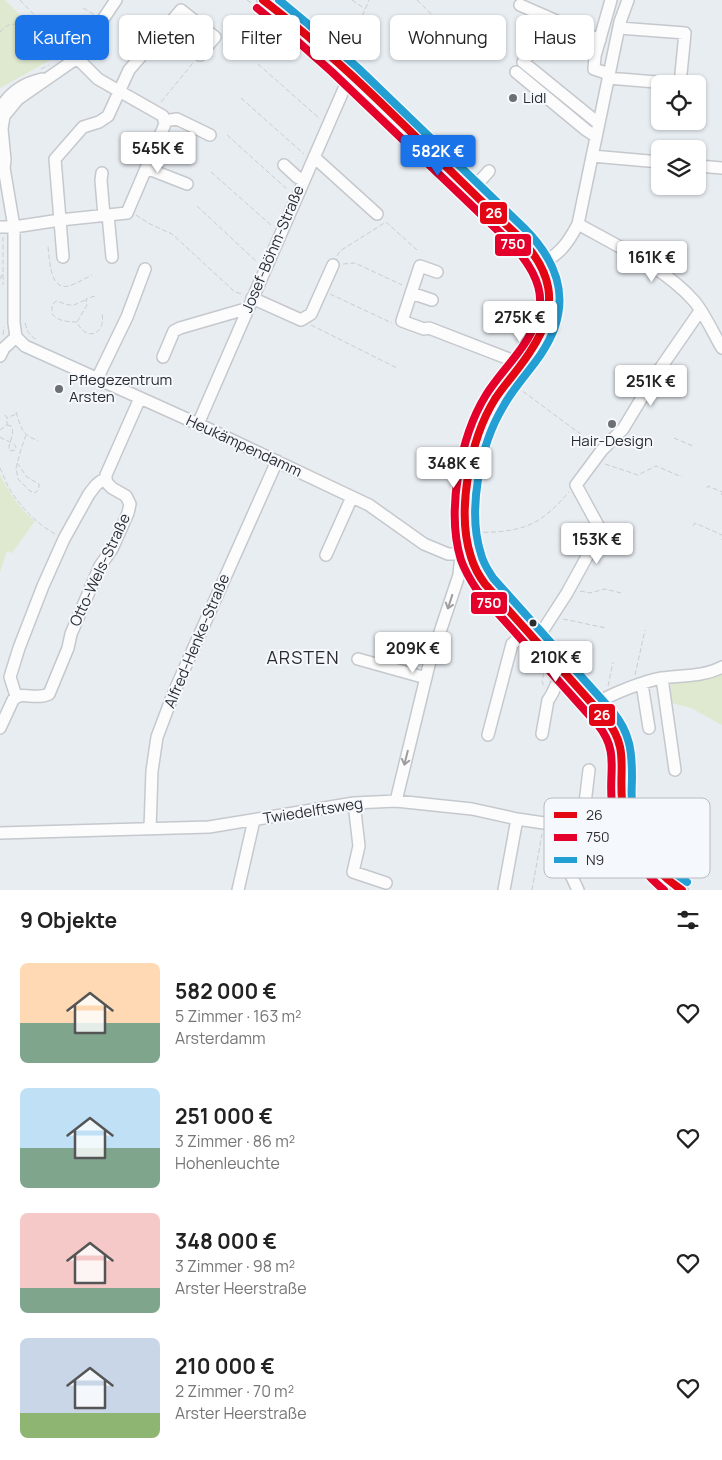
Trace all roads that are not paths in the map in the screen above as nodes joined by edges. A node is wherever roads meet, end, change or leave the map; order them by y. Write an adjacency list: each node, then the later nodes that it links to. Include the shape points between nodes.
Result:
1 (116, 0): 6 (street)
2 (263, 0): 17 (street)
3 (611, 0): 10 (street)
4 (628, 0): 9 (street)
5 (520, 5): 10 (street)
6 (106, 15)
7 (177, 15): 8 (street, via 181,10)
8 (187, 15)
9 (618, 28): 18 (street); 18 (street, via 685,33 680,84)
10 (600, 40): 18 (street, via 594,70)
11 (73, 60): 16 (street)
12 (79, 60): 19 (street, via 98,80)
13 (138, 60): 19 (street)
14 (525, 60): 22 (street, via 523,62)
15 (516, 72): 24 (street)
16 (44, 73): 20 (street, via 12,93); 28 (street, via 37,87 18,99 4,116 5,160)
17 (350, 75): 26 (street, Josef-Böhm-Straße); 37 (street)
18 (608, 76): 22 (street)
19 (119, 91): 21 (street, via 163,116); 40 (street, via 108,116 83,127 55,159)
20 (0, 109)
21 (164, 121): 23 (street, via 177,119); 31 (street)
22 (598, 123): 24 (street)
23 (210, 135)
24 (595, 136): 25 (street)
25 (592, 156): 27 (street); 41 (street)
26 (313, 159): 35 (street, Josef-Böhm-Straße); 38 (street)
27 (651, 161)
28 (2, 165): 42 (street)
29 (284, 165): 35 (street)
30 (706, 167): 32 (street)
31 (146, 168): 36 (street); 39 (street, via 127,214)
32 (722, 168)
33 (489, 171): 37 (street)
34 (102, 173): 39 (street)
35 (303, 180): 50 (street, Josef-Böhm-Straße)
36 (187, 184)
37 (471, 191): 45 (street, via 525,243)
38 (377, 214)
39 (106, 215): 40 (street); 44 (street)
40 (60, 220): 42 (street); 43 (street)
41 (578, 224): 45 (street, via 562,250); 52 (street, via 650,265 682,288)
42 (6, 227): 54 (street)
43 (63, 257)
44 (112, 257)
45 (541, 264): 58 (street, via 550,289 549,315)
46 (333, 265): 50 (street, via 312,314 301,320)
47 (145, 269): 59 (street, via 127,317)
48 (437, 272): 49 (street, via 420,266)
49 (409, 290): 51 (street); 58 (street, via 402,321 429,328)
50 (252, 298): 53 (street, Josef-Böhm-Straße)
51 (432, 300)
52 (700, 311): 55 (street); 68 (street, via 623,429 602,450 576,485 601,531 570,589)
53 (246, 312): 57 (street, via 242,310 174,331); 61 (street, Josef-Böhm-Straße)
54 (16, 337): 56 (street); 59 (street, Heukämpendamm, via 25,346)
55 (722, 348)
56 (0, 356)
57 (163, 357)
58 (522, 364): 65 (street, via 486,417 470,464 466,496)
59 (97, 379): 60 (street, Heukämpendamm)
60 (140, 398): 61 (street, Heukämpendamm); 63 (street)
61 (198, 424): 62 (street, Heukämpendamm)
62 (276, 461): 64 (street, Heukämpendamm); 90 (street, Alfred-Henke-Straße, via 174,692 158,737 152,771)
63 (106, 480): 75 (street, via 89,494 43,586 10,677); 75 (street, Otto-Wels-Straße, via 126,496 130,504 128,513 112,549 100,566 49,694 43,697)
64 (352, 497): 65 (street, Heukämpendamm, via 369,505 424,544 448,554); 66 (street)
65 (466, 554): 67 (street, via 485,584); 72 (street, one-way to 72)
66 (326, 555)
67 (527, 631): 68 (street); 80 (street, via 512,644)
68 (536, 641): 71 (street)
69 (358, 658): 72 (street)
70 (722, 667): 73 (street, via 705,674)
71 (565, 673): 76 (street); 79 (street, via 548,700)
72 (426, 678): 85 (street, one-way to 85)
73 (662, 678): 74 (street); 82 (street)
74 (640, 685): 76 (street); 78 (street)
75 (16, 696): 77 (street)
76 (594, 705): 84 (street, via 617,735)
77 (0, 728)
78 (649, 728)
79 (542, 734)
80 (488, 735)
81 (589, 770): 83 (street)
82 (675, 770)
83 (584, 798)
84 (622, 798)
85 (396, 801): 86 (street, Twiedelftsweg); 87 (street, Twiedelftsweg, via 472,809)
86 (354, 803): 88 (street, Twiedelftsweg); 94 (street, via 359,846 352,872)
87 (517, 819): 89 (street, Twiedelftsweg); 96 (street)
88 (254, 820): 90 (street, Twiedelftsweg, via 209,827); 95 (street)
89 (544, 824)
90 (150, 829): 91 (street, Twiedelftsweg)
91 (0, 833)
92 (572, 878): 97 (street)
93 (666, 878): 98 (street)
94 (386, 883)
95 (238, 890)
96 (504, 890)
97 (578, 890)
98 (682, 890)

